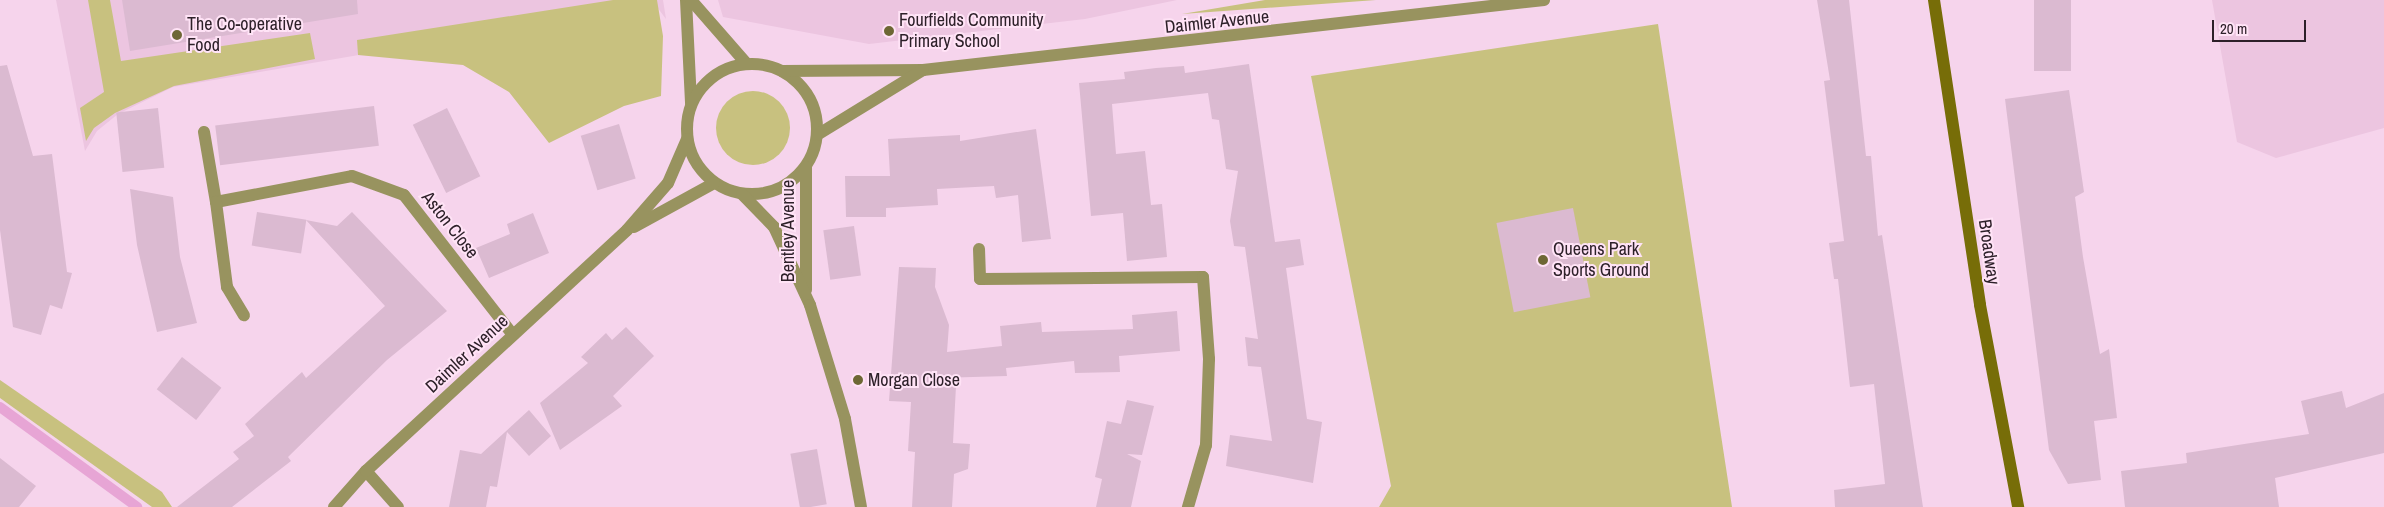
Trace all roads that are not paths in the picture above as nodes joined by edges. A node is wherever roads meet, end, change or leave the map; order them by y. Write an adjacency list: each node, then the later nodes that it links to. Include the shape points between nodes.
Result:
1 (686, 0): 8 (street)
2 (691, 0): 5 (street)
3 (1544, 0): 6 (street, Daimler Avenue)
4 (1934, 0): 26 (main road, Broadway, via 1980,305)
5 (746, 63): 7 (street); 8 (street, via 710,78)
6 (923, 70): 7 (street, Daimler Avenue); 10 (street, Daimler Avenue)
7 (782, 71): 10 (street, via 808,94)
8 (690, 104): 11 (street)
9 (204, 132): 15 (street)
10 (817, 136): 12 (street)
11 (687, 139): 13 (street, via 694,160); 16 (street, Daimler Avenue, via 668,183)
12 (806, 167): 14 (street, via 777,190); 18 (street, Bentley Avenue)
13 (714, 183): 14 (street); 16 (street, Daimler Avenue)
14 (742, 194): 18 (street, Bentley Avenue, via 774,227)
15 (216, 202): 19 (street, via 227,287); 20 (street, Aston Close, via 352,176 404,195)
16 (627, 230): 20 (street, Daimler Avenue)
17 (979, 249): 25 (street, via 980,279 1203,277 1209,359 1206,445)
18 (806, 295): 24 (street, Bentley Avenue, via 845,419)
19 (244, 315)
20 (513, 335): 21 (street, Daimler Avenue)
21 (366, 471): 22 (street, Daimler Avenue); 23 (street)
22 (334, 507)
23 (398, 507)
24 (861, 507)
25 (1188, 507)
26 (2018, 507)

